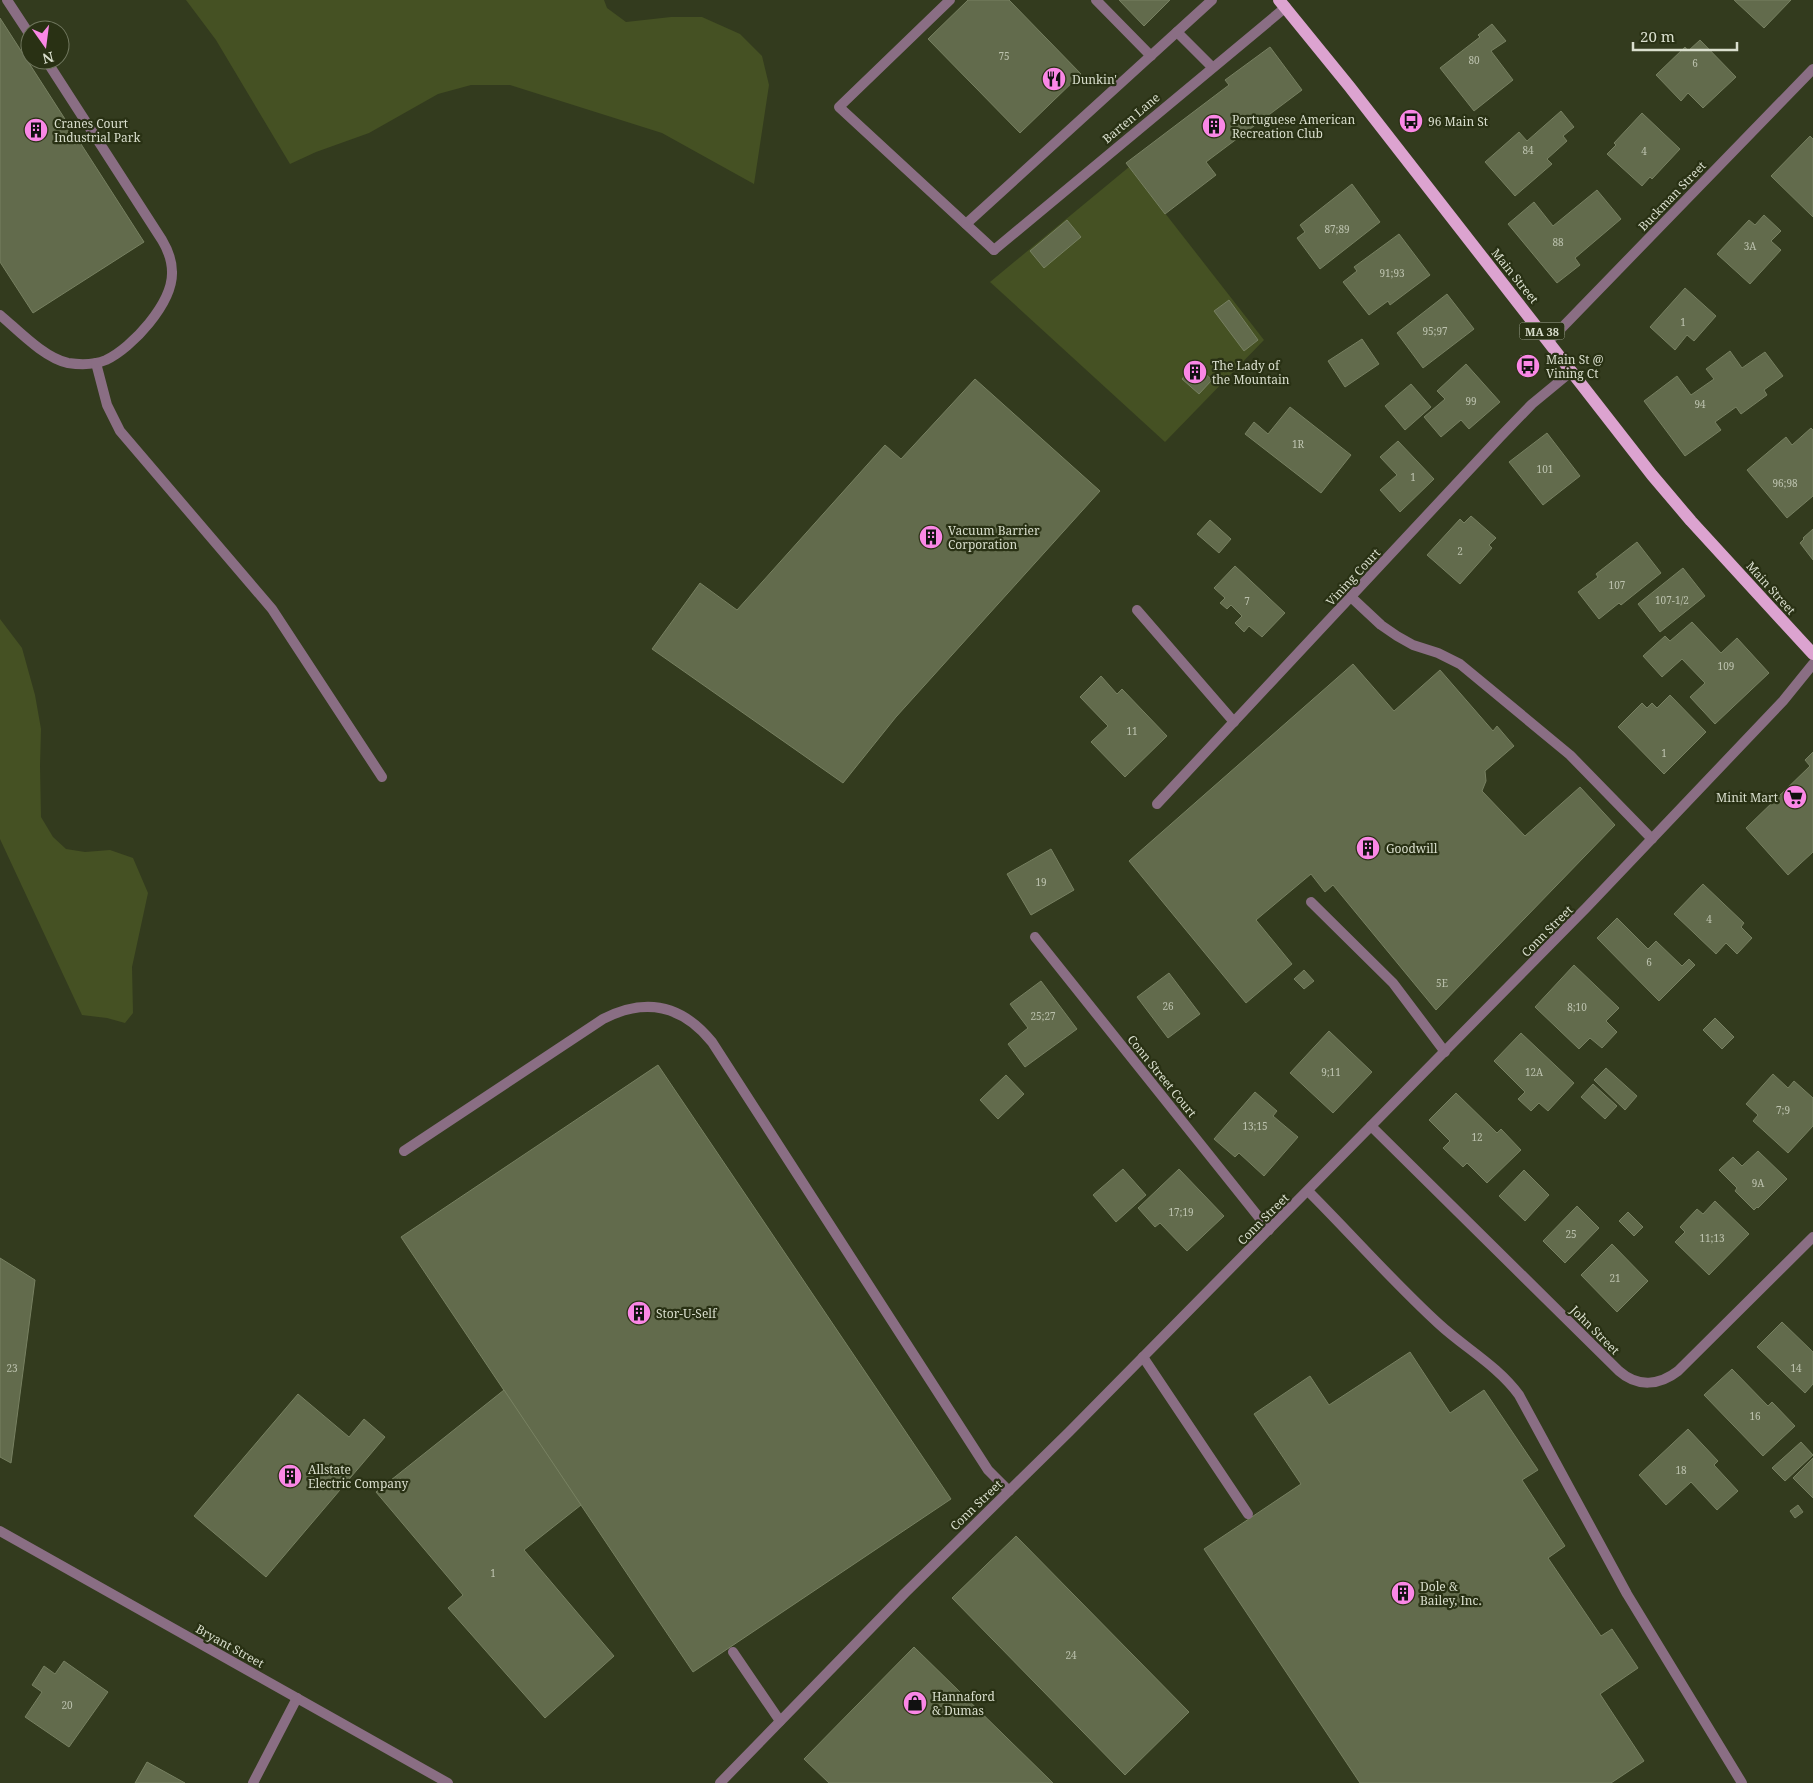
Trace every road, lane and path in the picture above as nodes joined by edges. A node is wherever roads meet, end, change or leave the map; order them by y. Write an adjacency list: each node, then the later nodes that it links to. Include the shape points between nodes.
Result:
1 (7, 0): 6 (street)
2 (950, 0): 12 (street, via 839,107)
3 (1096, 0): 8 (street)
4 (1212, 0): 7 (street)
5 (1283, 4): 9 (street, Barten Lane); 14 (main road, Main Street / MA 38)
6 (20, 20)
7 (1177, 32): 8 (street); 9 (street)
8 (1151, 56): 12 (street)
9 (1212, 67): 12 (street, Barten Lane, via 994,250)
10 (1813, 69): 14 (street, Buckman Street)
11 (52, 70): 15 (street, via 162,240 173,273 162,307 128,345)
12 (966, 224)
13 (0, 315): 15 (street, via 53,358 79,364)
14 (1549, 340): 16 (main road, Main Street / MA 38)
15 (96, 363): 22 (street, via 107,406 120,431 272,609)
16 (1572, 371): 17 (street, Vining Court, via 1532,404); 19 (main road, Main Street / MA 38, via 1686,515)
17 (1351, 597): 21 (street, Vining Court); 24 (street, via 1381,626 1467,670 1570,755)
18 (1137, 610): 21 (street)
19 (1813, 654)
20 (1813, 664): 24 (street, Conn Street)
21 (1234, 722): 23 (street, Vining Court)
22 (382, 777)
23 (1156, 804)
24 (1652, 839): 27 (street, Conn Street)
25 (1312, 902): 27 (street, via 1393,983)
26 (1035, 937): 31 (street, Conn Street Court)
27 (1445, 1052): 28 (street, Conn Street)
28 (1371, 1126): 30 (street, Conn Street); 32 (street, John Street, via 1619,1371 1638,1382 1659,1382 1678,1371)
29 (404, 1151): 34 (street, via 617,1012 647,1006 677,1012 691,1020 712,1042 988,1470)
30 (1308, 1191): 31 (street, Conn Street); 43 (street, via 1439,1324 1496,1370 1519,1395 1628,1594)
31 (1269, 1230): 33 (street, Conn Street)
32 (1813, 1237)
33 (1142, 1357): 34 (street, Conn Street); 35 (street)
34 (1009, 1491): 39 (street, Conn Street)
35 (1248, 1514)
36 (0, 1531): 38 (street, Bryant Street)
37 (733, 1652): 39 (street)
38 (297, 1698): 40 (street); 41 (street, Bryant Street)
39 (780, 1721): 42 (street, Conn Street)
40 (253, 1783)
41 (448, 1783)
42 (720, 1783)
43 (1742, 1783)

